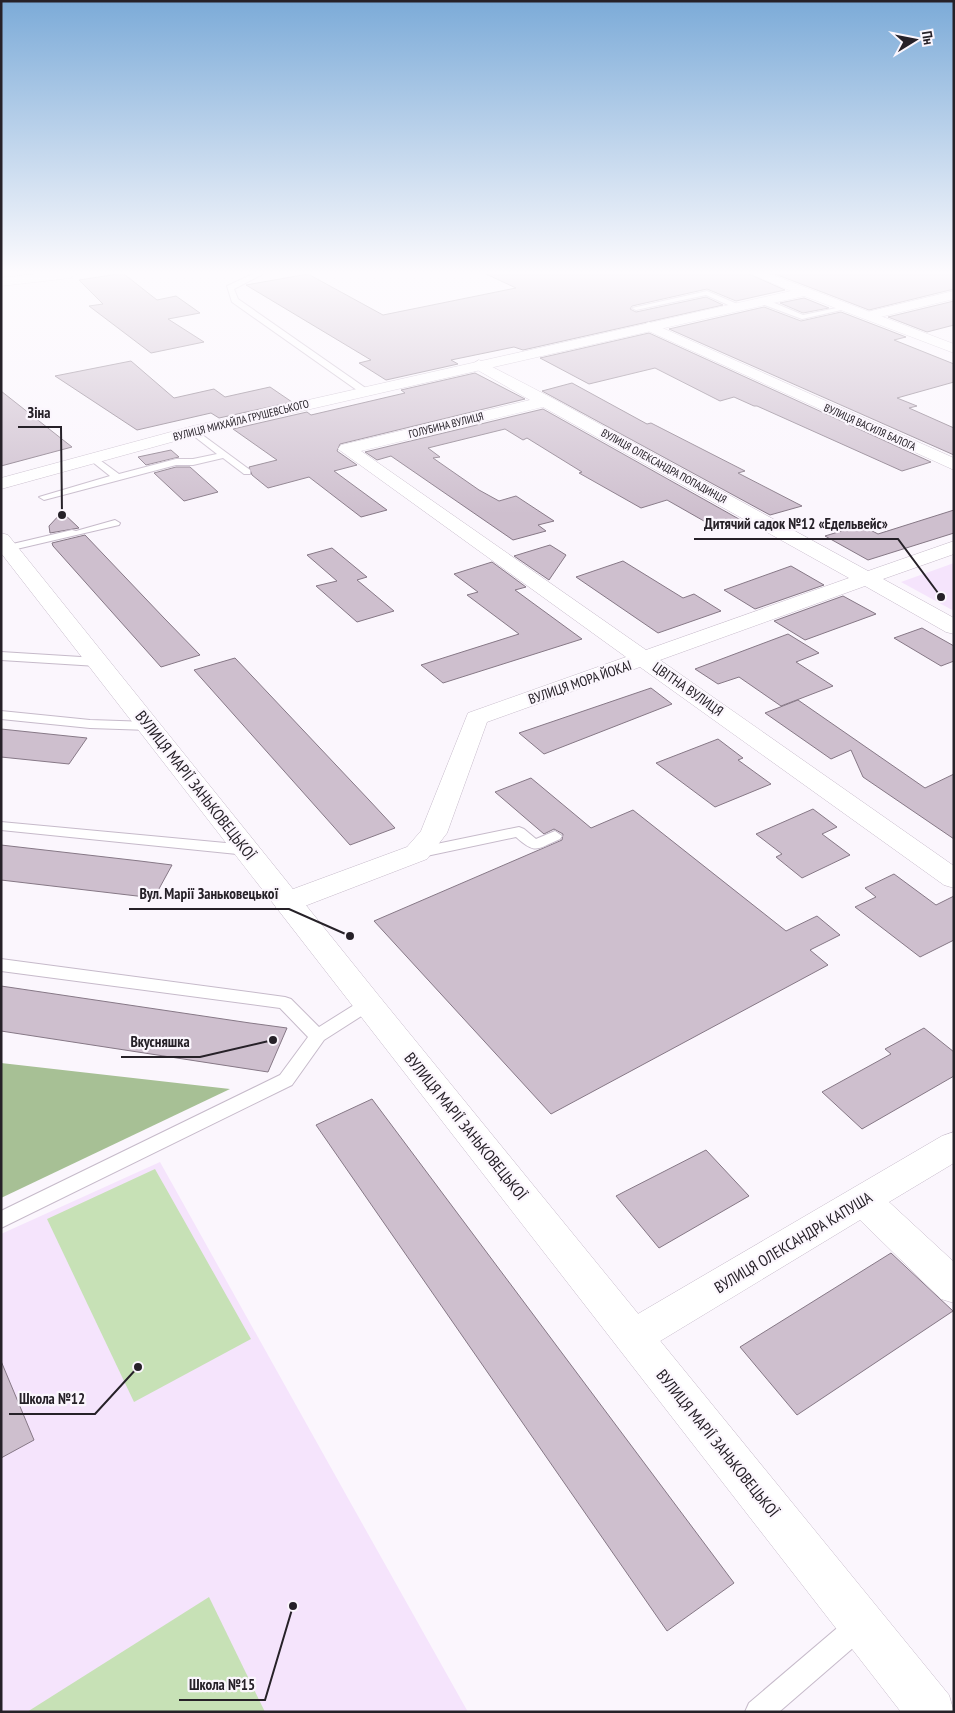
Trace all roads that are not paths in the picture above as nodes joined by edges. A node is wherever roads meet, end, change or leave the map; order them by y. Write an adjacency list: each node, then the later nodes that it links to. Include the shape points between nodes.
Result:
1 (311, 354): 5 (lane)
2 (527, 354): 4 (street, ВУЛИЦЯ МИХАЙЛА ГРУШЕВСЬКОГО)
3 (710, 354): 11 (street, ВУЛИЦЯ ВАСИЛЯ БАЛОГА)
4 (479, 365): 5 (street, ВУЛИЦЯ МИХАЙЛА ГРУШЕВСЬКОГО); 6 (street, ВУЛИЦЯ ОЛЕКСАНДРА ПОПАДИНЦЯ)
5 (364, 391): 7 (street, ВУЛИЦЯ МИХАЙЛА ГРУШЕВСЬКОГО)
6 (546, 401): 8 (street, ГОЛУБИНА ВУЛИЦЯ); 19 (street, ВУЛИЦЯ ОЛЕКСАНДРА ПОПАДИНЦЯ)
7 (193, 431): 9 (lane); 10 (street, ВУЛИЦЯ МИХАЙЛА ГРУШЕВСЬКОГО)
8 (346, 449): 22 (street, ЦВІТНА ВУЛИЦЯ)
9 (224, 455): 12 (lane); 13 (lane, via 176,462)
10 (93, 458): 13 (lane); 14 (street, ВУЛИЦЯ МИХАЙЛА ГРУШЕВСЬКОГО)
11 (954, 465)
12 (247, 472)
13 (117, 477): 15 (lane)
14 (1, 484)
15 (44, 498)
16 (115, 522): 17 (lane)
17 (5, 544): 23 (street, ВУЛИЦЯ МАРІЇ ЗАНЬКОВЕЦЬКОЇ)
18 (954, 547): 19 (street, ВУЛИЦЯ МОРА ЙОКАІ)
19 (867, 578): 20 (street, ВУЛИЦЯ ОЛЕКСАНДРА ПОПАДИНЦЯ); 22 (street, ВУЛИЦЯ МОРА ЙОКАІ)
20 (954, 626)
21 (1, 656): 23 (lane)
22 (646, 659): 29 (street, ВУЛИЦЯ МОРА ЙОКАІ, via 477,718 434,833); 30 (street, ЦВІТНА ВУЛИЦЯ)
23 (97, 662): 25 (street, ВУЛИЦЯ МАРІЇ ЗАНЬКОВЕЦЬКОЇ)
24 (1, 716): 25 (lane)
25 (149, 726): 28 (street, ВУЛИЦЯ МАРІЇ ЗАНЬКОВЕЦЬКОЇ)
26 (1, 826): 28 (lane)
27 (555, 836): 29 (lane, via 534,845 519,832)
28 (247, 850): 31 (street, ВУЛИЦЯ МАРІЇ ЗАНЬКОВЕЦЬКОЇ)
29 (417, 852): 31 (street, ВУЛИЦЯ МОРА ЙОКАІ)
30 (954, 879)
31 (287, 902): 33 (street, ВУЛИЦЯ МАРІЇ ЗАНЬКОВЕЦЬКОЇ)
32 (1, 965): 34 (lane, via 285,1003)
33 (368, 1004): 34 (lane); 39 (street, ВУЛИЦЯ МАРІЇ ЗАНЬКОВЕЦЬКОЇ)
34 (318, 1036): 37 (lane, via 286,1080)
35 (954, 1146): 36 (street, ВУЛИЦЯ ОЛЕКСАНДРА КАПУША)
36 (864, 1201): 38 (street); 39 (street, ВУЛИЦЯ ОЛЕКСАНДРА КАПУША)
37 (1, 1220)
38 (954, 1287)
39 (633, 1337): 40 (street, ВУЛИЦЯ МАРІЇ ЗАНЬКОВЕЦЬКОЇ)
40 (862, 1623): 41 (lane); 42 (street, ВУЛИЦЯ МАРІЇ ЗАНЬКОВЕЦЬКОЇ)
41 (758, 1712)
42 (932, 1712)

